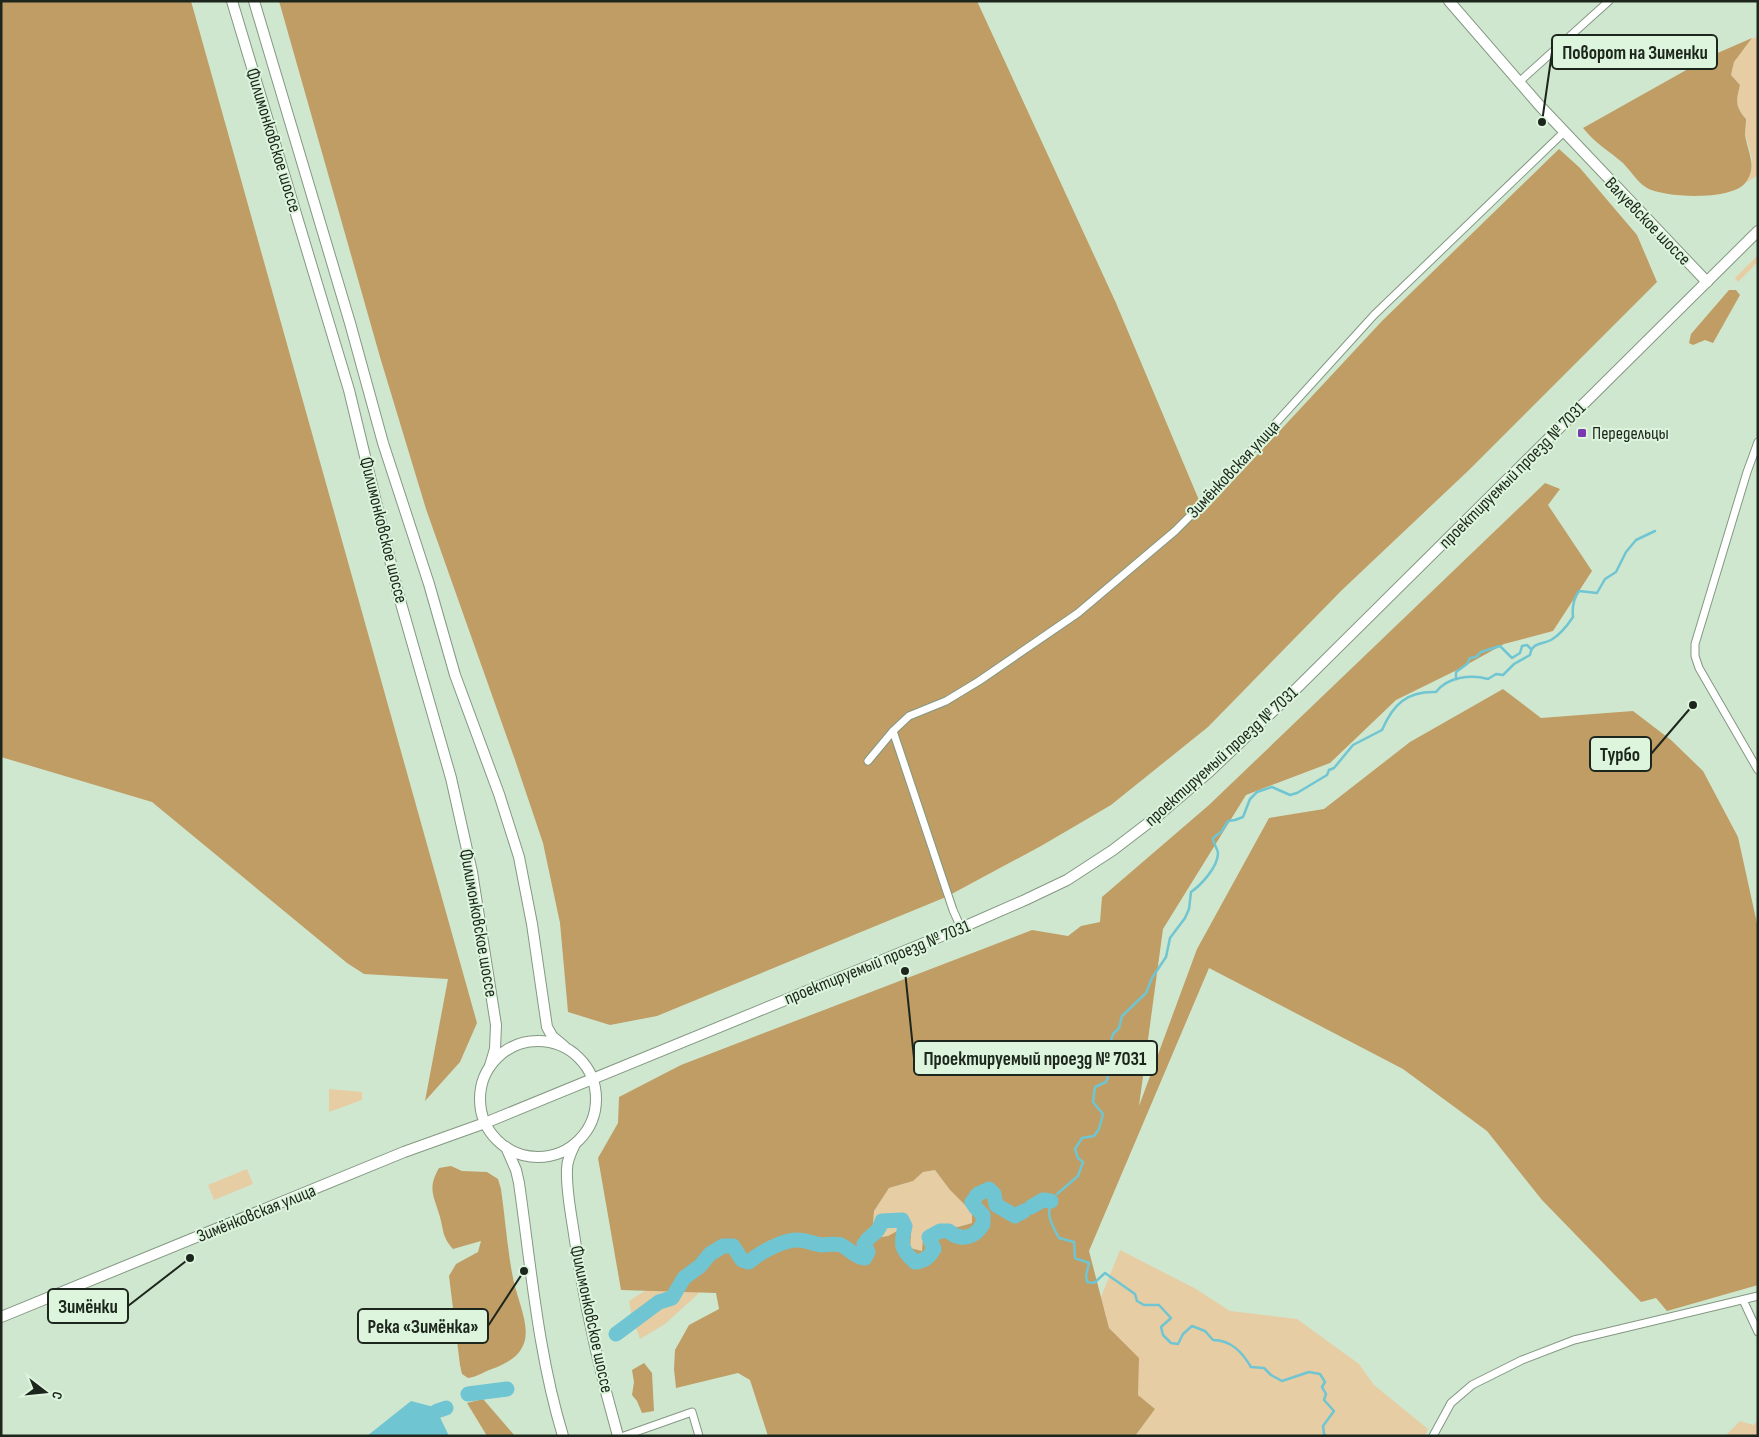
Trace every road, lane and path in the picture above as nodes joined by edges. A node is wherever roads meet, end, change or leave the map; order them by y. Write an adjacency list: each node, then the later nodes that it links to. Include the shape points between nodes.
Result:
1 (232, 1): 15 (main road, Филимонковское шоссе, via 349,390 398,593 451,778 472,872 496,1025)
2 (254, 1): 14 (main road, Филимонковское шоссе, via 383,443 455,675 519,857 547,1027)
3 (1449, 1): 5 (main road, Валуевское шоссе)
4 (1609, 1): 5 (street)
5 (1519, 82): 6 (main road, Валуевское шоссе)
6 (1564, 132): 8 (main road, Валуевское шоссе); 10 (street, Зимёнковская улица, via 1374,314 1175,531 1078,613 946,702 909,716)
7 (1758, 231): 8 (main road)
8 (1707, 282): 13 (main road, проектируемый проезд № 7031, via 1209,772 1113,850 1067,880)
9 (1758, 442): 12 (street, via 1695,644 1699,668)
10 (893, 732): 11 (street, Зимёнковская улица); 13 (street)
11 (868, 761)
12 (1758, 770)
13 (961, 928): 16 (main road, проектируемый проезд № 7031)
14 (564, 1046): 15 (main road, Филимонковское шоссе, via 540,1040 523,1042 508,1049); 16 (main road, Филимонковское шоссе, via 582,1060)
15 (490, 1066): 17 (main road, Филимонковское шоссе, via 482,1082 480,1098)
16 (593, 1078): 17 (main road, проектируемый проезд № 7031); 18 (main road, Филимонковское шоссе, via 596,1102 593,1118)
17 (485, 1123): 19 (main road, Филимонковское шоссе); 22 (main road, Зимёнковская улица, via 404,1152)
18 (575, 1144): 19 (main road, Филимонковское шоссе, via 545,1157 528,1156); 25 (main road, Филимонковское шоссе, via 567,1169 578,1262 589,1323)
19 (506, 1147): 24 (main road, Филимонковское шоссе, via 519,1182 541,1340)
20 (1758, 1296): 21 (street)
21 (1743, 1300): 23 (street); 28 (street, via 1574,1340 1522,1360 1472,1385 1451,1403)
22 (1, 1317)
23 (1758, 1332)
24 (563, 1436)
25 (618, 1436)
26 (624, 1436): 27 (street, via 692,1412)
27 (699, 1436)
28 (1433, 1436)

